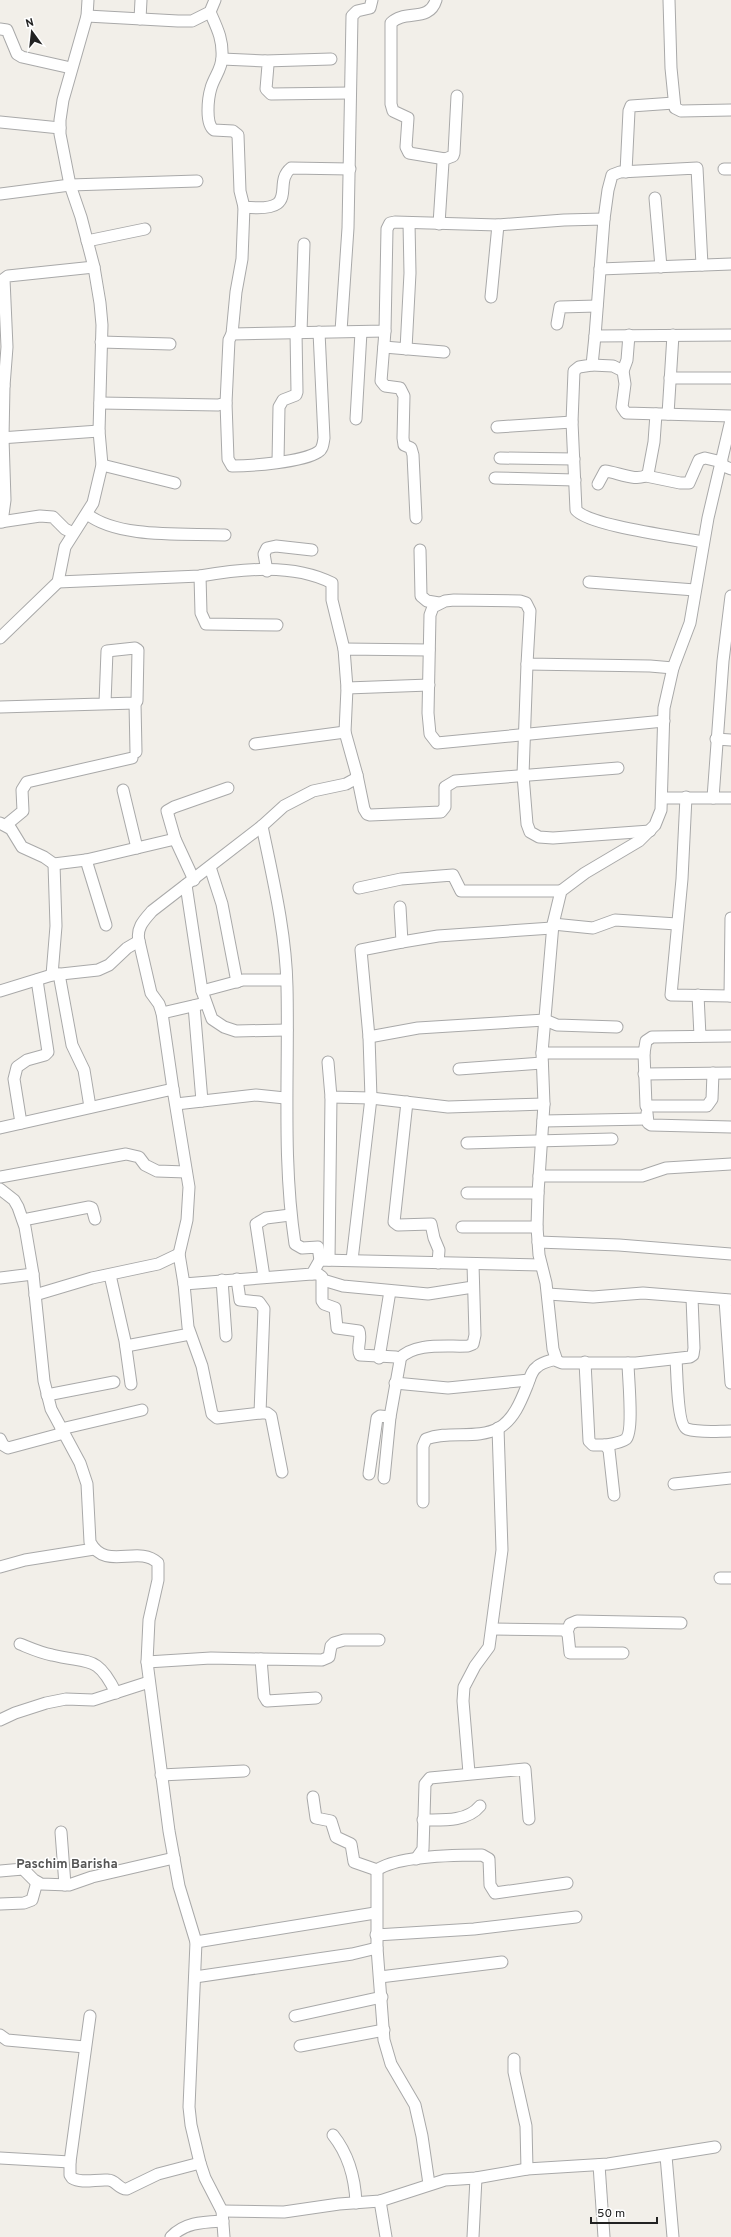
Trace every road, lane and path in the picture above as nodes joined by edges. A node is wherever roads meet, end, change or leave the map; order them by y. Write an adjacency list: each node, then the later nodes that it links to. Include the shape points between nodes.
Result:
1 (88, 0): 8 (street)
2 (141, 0): 9 (street)
3 (215, 0): 7 (street)
4 (372, 0): 15 (street, via 370,8 357,11 352,16)
5 (436, 0): 21 (street, via 433,9 426,13 400,18 392,23 391,104 393,111 408,118 406,142 409,153)
6 (669, 0): 17 (street)
7 (210, 12): 9 (street, via 192,20); 11 (street, via 220,33)
8 (87, 16): 9 (street); 14 (street)
9 (140, 19)
10 (0, 29): 14 (street, via 7,30 17,54 22,57)
11 (222, 58): 13 (street); 28 (street, via 220,71 210,90 209,121 214,130 233,131 238,134 240,191)
12 (331, 59): 13 (street)
13 (265, 61): 15 (street, via 268,65 266,89 271,94)
14 (71, 68): 20 (street, via 63,100)
15 (350, 93): 22 (street)
16 (457, 96): 21 (street, via 454,153 452,158)
17 (674, 103): 18 (street, via 676,110 681,111); 23 (street, via 631,106)
18 (731, 110)
19 (0, 122): 20 (street)
20 (60, 128): 25 (street)
21 (445, 159): 31 (street)
22 (350, 170): 28 (street, via 291,168 287,171 281,200 276,205); 45 (street)
23 (626, 172): 29 (street, via 616,173 610,177); 37 (street, via 697,168)
24 (197, 181): 25 (street)
25 (70, 185): 26 (street); 34 (street)
26 (0, 194)
27 (655, 198): 39 (street)
28 (244, 207): 50 (street, via 242,259)
29 (604, 219): 32 (street); 40 (street)
30 (409, 223): 31 (street); 46 (street, via 390,223 387,229); 58 (street, via 410,273)
31 (439, 224): 32 (street)
32 (498, 225): 41 (street)
33 (145, 229): 34 (street)
34 (87, 241): 38 (street)
35 (304, 244): 47 (street)
36 (731, 264): 37 (street)
37 (702, 265): 39 (street)
38 (94, 267): 43 (street, via 5,277); 55 (street, via 100,302)
39 (661, 267): 40 (street)
40 (600, 269): 42 (street)
41 (491, 297)
42 (597, 306): 44 (street, via 561,306 558,308); 54 (street)
43 (3, 318): 60 (street)
44 (558, 324)
45 (341, 331): 48 (street); 49 (street)
46 (385, 331): 49 (street); 57 (street)
47 (299, 332): 48 (street); 50 (street); 79 (street, via 297,392 296,395 284,400 279,407)
48 (319, 332): 79 (street, via 322,447 319,452 310,456)
49 (361, 332): 71 (street)
50 (232, 334): 67 (street, via 229,340)
51 (629, 335): 52 (street); 54 (street); 62 (street, via 627,360)
52 (673, 335): 53 (street); 63 (street)
53 (731, 335)
54 (595, 336): 61 (street)
55 (101, 342): 56 (street); 66 (street)
56 (170, 344)
57 (384, 347): 58 (street); 88 (street, via 381,381 385,386 400,388 404,396 403,438 404,445 411,448 413,454)
58 (406, 349): 59 (street)
59 (444, 352)
60 (3, 360): 65 (street)
61 (592, 365): 62 (street, via 613,366); 73 (street, via 579,367 574,371)
62 (623, 371): 68 (street, via 624,411 630,414)
63 (670, 378): 64 (street); 69 (street)
64 (731, 378)
65 (2, 386): 76 (street)
66 (100, 402): 67 (street, via 218,405); 75 (street)
67 (226, 403): 79 (street, via 230,464 237,466)
68 (656, 414): 69 (street); 82 (street, via 650,470)
69 (668, 414): 70 (street)
70 (731, 416)
71 (356, 419)
72 (731, 420): 81 (street)
73 (572, 422): 74 (street); 78 (street)
74 (497, 427)
75 (99, 431): 76 (street); 80 (street)
76 (1, 438): 89 (street, via 5,500)
77 (500, 458): 78 (street)
78 (574, 459): 84 (street)
79 (278, 462)
80 (102, 465): 85 (street); 87 (street, via 96,494)
81 (725, 465): 82 (street, via 705,458 699,460 691,481 686,483); 92 (street)
82 (646, 476): 86 (street, via 637,477 605,471)
83 (495, 478): 84 (street)
84 (575, 480): 92 (street, via 576,510 586,518)
85 (176, 483)
86 (598, 484)
87 (87, 514): 90 (street); 91 (street, via 96,520 120,528)
88 (416, 518)
89 (1, 522): 90 (street, via 40,516 53,517 64,529)
90 (73, 533): 97 (street, via 65,547)
91 (225, 535)
92 (703, 542): 99 (street)
93 (312, 550): 95 (street, via 276,546 267,548 264,554)
94 (420, 550): 101 (street, via 421,596 427,601)
95 (267, 571): 96 (street); 104 (street, via 300,571 332,583 332,600)
96 (200, 576): 97 (street); 102 (street, via 201,613 206,624)
97 (58, 582): 103 (street)
98 (589, 582): 99 (street)
99 (696, 590): 107 (street, via 688,629)
100 (731, 596): 108 (street)
101 (440, 603): 105 (street, via 433,607 430,615); 106 (street, via 454,600 526,603 530,610)
102 (277, 625)
103 (0, 638)
104 (344, 649): 105 (street); 110 (street)
105 (429, 650): 109 (street)
106 (527, 664): 107 (street); 116 (street)
107 (673, 668): 114 (street, via 666,693)
108 (726, 677): 117 (street)
109 (429, 685): 110 (street); 116 (street, via 430,734 437,743)
110 (347, 688): 115 (street)
111 (105, 703): 112 (street); 112 (street, via 107,651 135,648 138,650); 113 (street)
112 (135, 703): 129 (street, via 134,755 27,782 22,790 23,811)
113 (0, 707)
114 (664, 721): 116 (street); 125 (street)
115 (345, 732): 119 (street); 121 (street)
116 (525, 733): 122 (street)
117 (716, 739): 118 (street); 127 (street)
118 (731, 740)
119 (255, 744)
120 (618, 768): 122 (street)
121 (356, 775): 122 (street, via 364,809 370,815 437,813 443,810 445,787 452,782); 130 (street, via 352,782 319,789 292,800)
122 (523, 775): 131 (street, via 527,824 533,835 553,838)
123 (228, 788): 132 (street, via 170,808 167,814)
124 (123, 790): 133 (street)
125 (662, 798): 126 (street); 131 (street, via 661,810)
126 (686, 798): 127 (street); 142 (street)
127 (713, 798): 128 (street)
128 (731, 798)
129 (3, 824): 135 (street, via 11,829 22,847)
130 (262, 826): 136 (street); 149 (street, via 281,930)
131 (650, 831): 139 (street, via 639,842)
132 (175, 839): 133 (street); 137 (street)
133 (137, 848): 134 (street)
134 (86, 860): 135 (street); 143 (street)
135 (54, 864): 147 (street)
136 (210, 867): 137 (street); 150 (street, via 222,904)
137 (190, 882): 145 (street, via 152,911 138,930); 151 (street)
138 (359, 888): 139 (street, via 401,879 453,875 461,891)
139 (561, 891): 144 (street)
140 (400, 907): 146 (street)
141 (731, 918): 154 (street)
142 (677, 924): 144 (street, via 615,920 593,928); 153 (street, via 671,995)
143 (106, 925)
144 (553, 926): 146 (street, via 438,936); 158 (street)
145 (138, 941): 147 (street, via 98,970); 157 (street, via 151,993)
146 (402, 942): 163 (street, via 361,950)
147 (55, 974): 148 (street); 180 (street, via 72,1045 84,1070)
148 (37, 980): 152 (street); 183 (street, via 48,1052 17,1067 14,1079)
149 (286, 980): 150 (street, via 253,979); 160 (street)
150 (237, 982): 151 (street)
151 (202, 991): 155 (street)
152 (0, 992)
153 (698, 995): 154 (street); 161 (street)
154 (730, 996)
155 (205, 1003): 156 (street); 160 (street, via 212,1019 228,1029)
156 (194, 1006): 157 (street); 175 (street)
157 (162, 1013): 171 (street)
158 (545, 1020): 159 (street, via 557,1025); 163 (street, via 418,1028); 165 (street)
159 (617, 1027)
160 (286, 1030): 173 (street)
161 (700, 1036): 162 (street); 164 (street, via 652,1037 646,1041)
162 (731, 1036)
163 (369, 1037): 174 (street)
164 (644, 1053): 165 (street); 170 (street)
165 (542, 1058): 167 (street); 178 (street)
166 (328, 1062): 172 (street)
167 (459, 1069)
168 (714, 1073): 169 (street); 170 (street); 179 (street, via 712,1099 707,1106)
169 (731, 1073)
170 (644, 1074): 179 (street)
171 (173, 1089): 177 (street); 180 (street)
172 (331, 1097): 174 (street); 204 (street)
173 (285, 1098): 175 (street, via 256,1095); 196 (street)
174 (371, 1098): 176 (street); 205 (street)
175 (202, 1101): 177 (street)
176 (407, 1102): 178 (street, via 448,1107); 206 (street, via 394,1222 398,1226 431,1224 439,1250)
177 (176, 1104): 190 (street)
178 (544, 1104): 182 (street)
179 (646, 1106): 181 (street)
180 (90, 1107): 183 (street)
181 (647, 1119): 182 (street); 184 (street, via 651,1125 657,1126)
182 (543, 1121): 187 (street)
183 (21, 1123): 185 (street)
184 (730, 1126)
185 (0, 1128)
186 (612, 1139): 187 (street)
187 (542, 1141): 188 (street); 191 (street)
188 (467, 1143)
189 (731, 1164): 191 (street, via 666,1168 642,1176)
190 (186, 1172): 192 (street, via 157,1171 145,1165 139,1157 126,1154); 202 (street, via 189,1187 187,1220)
191 (539, 1176): 195 (street)
192 (0, 1177)
193 (0, 1190): 198 (street, via 14,1200)
194 (467, 1193): 195 (street)
195 (538, 1194): 200 (street)
196 (290, 1215): 204 (street, via 295,1244 302,1248 318,1247); 212 (street, via 266,1218 256,1224)
197 (95, 1219): 198 (street, via 92,1208 89,1207)
198 (23, 1220): 209 (street)
199 (462, 1227): 200 (street)
200 (537, 1227): 201 (street)
201 (538, 1242): 203 (street, via 619,1245); 208 (street)
202 (179, 1254): 211 (street, via 158,1264); 217 (street)
203 (731, 1254)
204 (325, 1260): 205 (street); 210 (street)
205 (352, 1260): 206 (street)
206 (438, 1263): 207 (street)
207 (473, 1264): 208 (street); 218 (street)
208 (541, 1265): 220 (street)
209 (33, 1274): 213 (street); 221 (street)
210 (312, 1274): 212 (street, via 300,1277); 216 (street, via 320,1275)
211 (110, 1275): 221 (street); 226 (street)
212 (264, 1277): 214 (street)
213 (0, 1278)
214 (237, 1279): 215 (street); 240 (street, via 240,1300 259,1302 264,1309)
215 (222, 1280): 217 (street); 225 (street)
216 (323, 1280): 219 (street, via 343,1286); 227 (street, via 322,1301 335,1308 335,1326 359,1331 358,1353)
217 (184, 1284): 224 (street)
218 (473, 1287): 219 (street, via 437,1294); 228 (street, via 473,1344 419,1348 406,1352)
219 (390, 1291): 227 (street)
220 (548, 1294): 222 (street, via 593,1297 643,1294); 229 (street)
221 (35, 1295): 238 (street)
222 (692, 1298): 223 (street); 230 (street, via 693,1355)
223 (728, 1300): 236 (street)
224 (190, 1334): 226 (street); 240 (street, via 199,1356 214,1417)
225 (226, 1336)
226 (126, 1346): 237 (street)
227 (379, 1358): 228 (street)
228 (399, 1359): 235 (street, via 401,1363)
229 (556, 1359): 231 (street, via 562,1363); 233 (street, via 538,1366)
230 (676, 1359): 232 (street); 244 (street, via 680,1416 683,1425 692,1429)
231 (585, 1362): 232 (street); 246 (street, via 588,1441 593,1445)
232 (628, 1363): 246 (street, via 628,1436 625,1440)
233 (530, 1380): 235 (street, via 448,1388); 242 (street, via 511,1417)
234 (114, 1382): 238 (street)
235 (395, 1383): 241 (street)
236 (731, 1383)
237 (131, 1384)
238 (47, 1395): 243 (street, via 51,1409)
239 (142, 1410): 243 (street)
240 (260, 1413): 247 (street, via 268,1413 271,1416)
241 (390, 1417): 248 (street, via 377,1418); 249 (street)
242 (498, 1428): 253 (street, via 482,1433 426,1439 423,1446); 259 (street, via 502,1550)
243 (63, 1431): 245 (street, via 8,1448); 254 (street, via 80,1463 87,1484 90,1542)
244 (731, 1431)
245 (0, 1440)
246 (605, 1445): 252 (street, via 611,1455)
247 (282, 1472)
248 (368, 1474)
249 (384, 1478)
250 (731, 1478): 251 (street)
251 (674, 1484)
252 (614, 1495)
253 (423, 1502)
254 (94, 1549): 255 (street, via 25,1560); 265 (street, via 106,1556 148,1557 158,1563 158,1580 149,1620)
255 (0, 1567)
256 (720, 1578): 257 (street)
257 (731, 1578)
258 (682, 1623): 260 (street, via 577,1621 570,1624)
259 (493, 1629): 260 (street); 271 (street, via 489,1647 474,1666 464,1687)
260 (567, 1632): 263 (street, via 570,1653)
261 (379, 1640): 264 (street, via 344,1640 334,1643 329,1657 322,1660)
262 (20, 1644): 267 (street, via 53,1655 91,1661 105,1672)
263 (623, 1653)
264 (261, 1659): 265 (street, via 211,1658); 268 (street, via 264,1696 267,1701)
265 (147, 1662): 266 (street)
266 (149, 1682): 267 (street); 272 (street)
267 (116, 1693): 269 (street, via 93,1700 59,1700)
268 (316, 1698)
269 (0, 1720)
270 (244, 1771): 272 (street)
271 (469, 1773): 275 (street, via 436,1776 426,1780); 276 (street, via 525,1769)
272 (161, 1775): 278 (street)
273 (313, 1797): 280 (street, via 316,1818 331,1821 336,1837 350,1844 352,1860 356,1864)
274 (480, 1806): 275 (street, via 466,1816)
275 (423, 1820): 279 (street, via 422,1849)
276 (529, 1820)
277 (61, 1832): 284 (street)
278 (174, 1858): 284 (street); 289 (street, via 179,1886)
279 (416, 1859): 280 (street); 283 (street, via 487,1856 490,1863 490,1885 495,1893)
280 (377, 1870): 286 (street)
281 (0, 1871): 282 (street, via 23,1869)
282 (37, 1882): 284 (street); 285 (street, via 32,1900 24,1904)
283 (567, 1883)
284 (65, 1885)
285 (0, 1904)
286 (375, 1913): 288 (street); 289 (street)
287 (576, 1917): 288 (street, via 474,1929)
288 (376, 1935): 290 (street)
289 (196, 1942): 292 (street)
290 (377, 1948): 292 (street); 293 (street)
291 (502, 1962): 293 (street)
292 (195, 1977): 307 (street, via 189,2107)
293 (380, 1977): 294 (street)
294 (382, 1997): 296 (street); 297 (street)
295 (90, 2016): 300 (street)
296 (295, 2016)
297 (384, 2030): 299 (street); 311 (street, via 384,2040 391,2064 407,2088 418,2116)
298 (0, 2035): 300 (street, via 7,2040)
299 (300, 2046)
300 (85, 2047): 306 (street)
301 (514, 2059): 309 (street, via 514,2072 526,2126)
302 (333, 2135): 313 (street, via 344,2150 349,2163 356,2187)
303 (715, 2147): 304 (street)
304 (666, 2156): 308 (street); 320 (street)
305 (0, 2158): 306 (street)
306 (70, 2162): 307 (street, via 70,2175 75,2180 108,2180 123,2189 131,2188 158,2174)
307 (200, 2163): 314 (street)
308 (599, 2165): 309 (street); 319 (street)
309 (527, 2169): 310 (street)
310 (476, 2178): 311 (street); 318 (street)
311 (428, 2184): 312 (street, via 398,2197)
312 (380, 2201): 313 (street); 317 (street)
313 (356, 2203): 314 (street, via 284,2212)
314 (222, 2216): 315 (street, via 182,2228); 316 (street)
315 (171, 2237)
316 (224, 2237)
317 (386, 2237)
318 (473, 2237)
319 (604, 2237)
320 (673, 2237)

